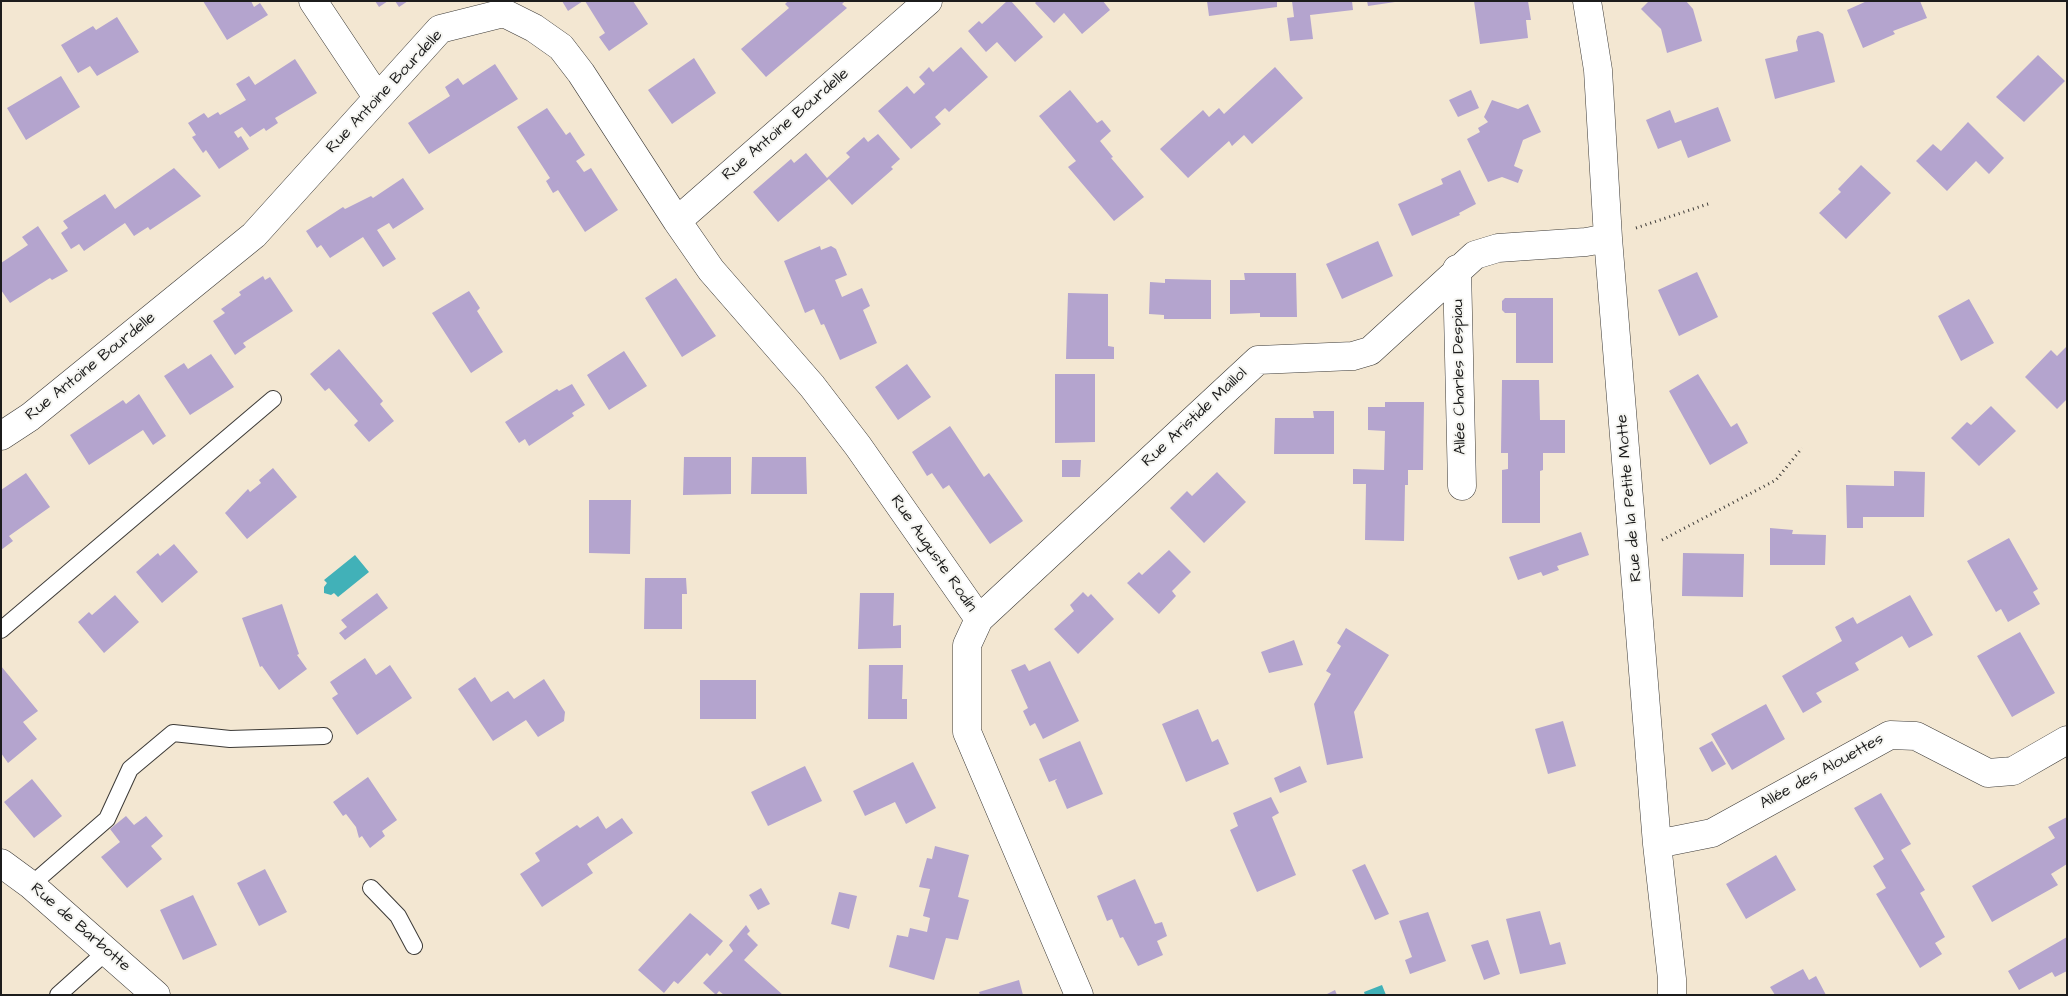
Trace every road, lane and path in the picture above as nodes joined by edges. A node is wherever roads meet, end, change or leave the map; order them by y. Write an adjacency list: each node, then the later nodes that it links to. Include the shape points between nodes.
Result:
1 (313, 1): 4 (street)
2 (928, 1): 6 (street, Rue Antoine Bourdelle)
3 (1587, 1): 7 (street, Rue de la Petite Motte, via 1598,70)
4 (378, 97): 6 (street, Rue Antoine Bourdelle, via 440,29 504,13 561,47); 10 (street, Rue Antoine Bourdelle, via 254,235 30,417)
5 (1712, 203): 7 (path)
6 (677, 221): 14 (street, Rue Auguste Rodin, via 711,270 812,386 858,446)
7 (1608, 238): 8 (street, Rue Aristide Maillol, via 1498,248 1475,254); 13 (street, Rue de la Petite Motte)
8 (1457, 268): 12 (street, Allée Charles Despiau); 14 (street, Rue Aristide Maillol, via 1370,351 1353,356 1258,360)
9 (273, 399): 15 (lane)
10 (1, 436)
11 (1802, 448): 13 (path, via 1776,480)
12 (1462, 486)
13 (1634, 554): 18 (street, Rue de la Petite Motte)
14 (979, 619): 26 (street, Rue Auguste Rodin, via 967,645 968,732)
15 (1, 630)
16 (324, 736): 20 (lane, via 230,739 173,733 130,769 107,819)
17 (2067, 740): 18 (street, Allée des Alouettes, via 2012,772 1988,773 1916,736 1890,734 1712,833)
18 (1657, 844): 27 (street, Rue de la Petite Motte)
19 (1, 863): 20 (street, Rue de Barbotte)
20 (31, 885): 23 (street, Rue de Barbotte)
21 (372, 888): 22 (lane, via 398,916)
22 (414, 946)
23 (107, 951): 24 (lane); 25 (street, Rue de Barbotte)
24 (58, 995)
25 (156, 995)
26 (1079, 995)
27 (1672, 995)

